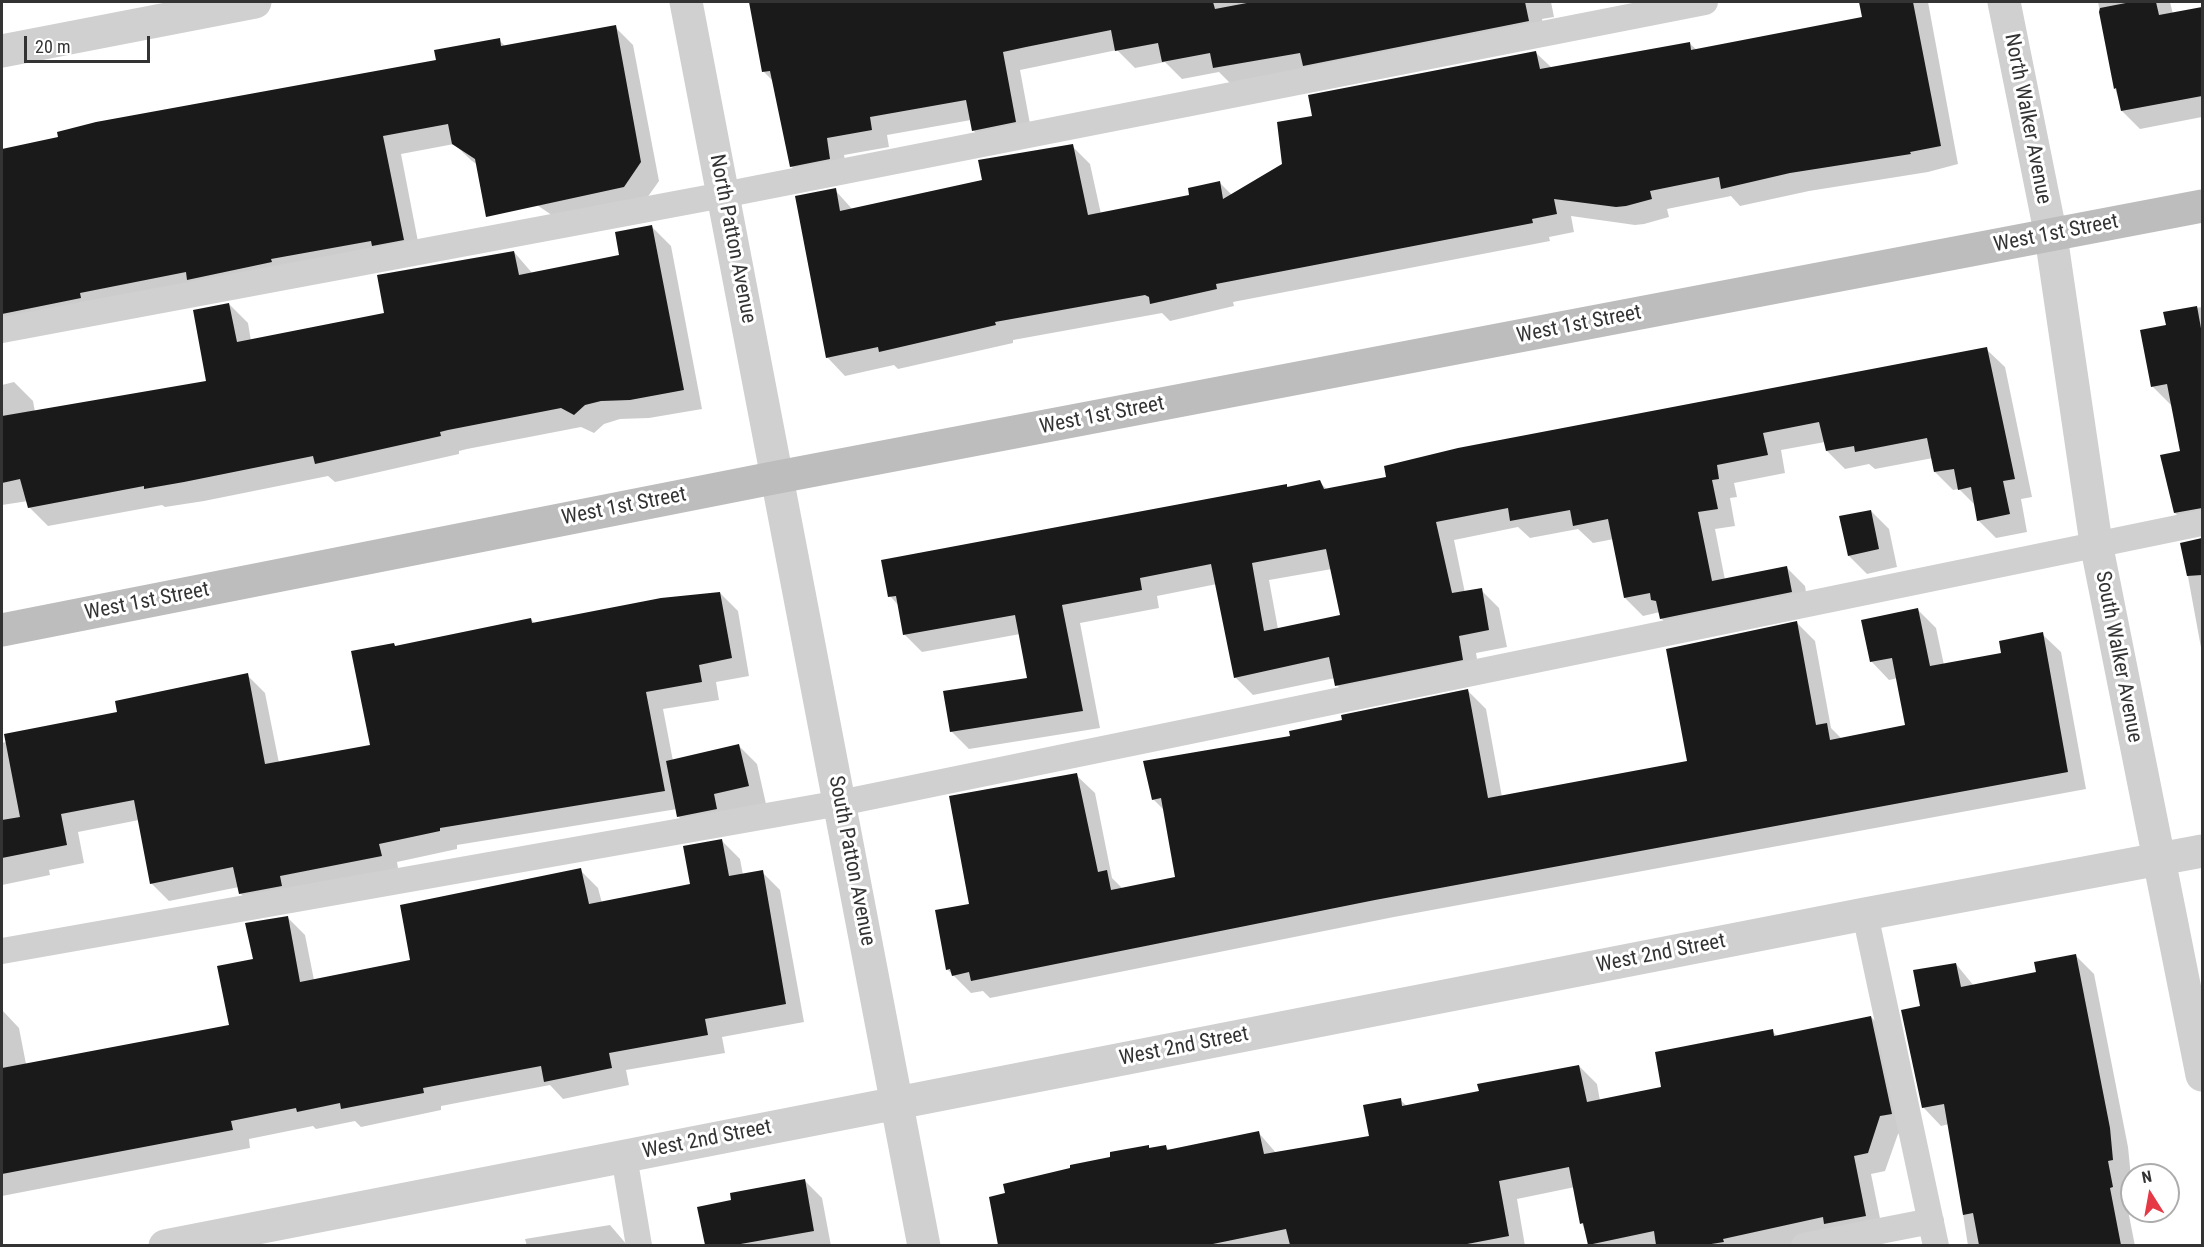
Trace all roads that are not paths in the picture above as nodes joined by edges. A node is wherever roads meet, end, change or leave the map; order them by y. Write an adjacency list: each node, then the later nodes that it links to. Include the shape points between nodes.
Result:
1 (255, 2): 5 (street)
2 (686, 2): 6 (street, North Patton Avenue)
3 (1705, 2): 6 (lane)
4 (2004, 2): 8 (street, North Walker Avenue)
5 (2, 51)
6 (723, 195): 9 (lane); 10 (street, North Patton Avenue)
7 (2202, 206): 8 (street, West 1st Street)
8 (2051, 236): 10 (street, West 1st Street); 12 (street, South Walker Avenue)
9 (2, 330)
10 (778, 477): 13 (street, West 1st Street); 14 (street, South Patton Avenue)
11 (2202, 523): 12 (lane)
12 (2096, 543): 14 (lane); 16 (street, South Walker Avenue)
13 (2, 630)
14 (840, 803): 18 (lane); 20 (street, South Patton Avenue)
15 (2202, 851): 16 (street, West 2nd Street)
16 (2159, 860): 17 (street, West 2nd Street); 19 (street, South Walker Avenue)
17 (1865, 914): 20 (street, West 2nd Street); 22 (lane)
18 (2, 951)
19 (2202, 1075)
20 (896, 1103): 21 (street, West 2nd Street); 25 (street, South Patton Avenue)
21 (624, 1156): 23 (street, West 2nd Street); 24 (lane)
22 (1934, 1233): 26 (lane)
23 (165, 1245)
24 (639, 1245)
25 (924, 1245)
26 (1804, 1245)

